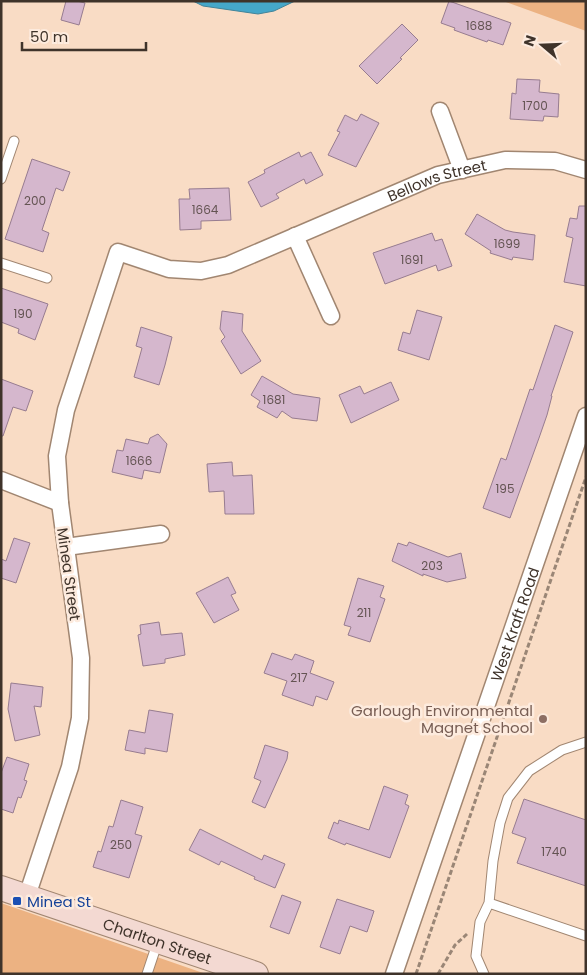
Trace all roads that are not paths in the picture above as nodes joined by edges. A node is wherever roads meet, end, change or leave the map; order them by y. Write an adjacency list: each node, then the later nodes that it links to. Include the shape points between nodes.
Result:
1 (440, 111): 3 (street)
2 (14, 141): 5 (lane)
3 (462, 170): 4 (street, Bellows Street, via 505,160 555,161); 6 (street, Bellows Street, via 438,176)
4 (586, 170)
5 (1, 179)
6 (295, 236): 7 (street, Bellows Street, via 228,265 201,272 169,269); 10 (street)
7 (118, 252): 13 (street, Minea Street, via 66,410 58,456)
8 (1, 263): 9 (lane)
9 (47, 278)
10 (331, 316)
11 (586, 416): 24 (street, West Kraft Road)
12 (1, 480): 13 (street)
13 (60, 503): 15 (street, Minea Street)
14 (161, 534): 15 (street)
15 (66, 547): 18 (street, Minea Street, via 82,658 80,718 70,767)
16 (586, 742): 19 (lane, via 562,750 529,772 508,798 498,832)
17 (1, 888): 18 (street, Charlton Street)
18 (27, 896): 21 (street, Charlton Street)
19 (489, 903): 20 (lane); 25 (lane, via 480,922 476,956)
20 (586, 936)
21 (158, 941): 22 (lane); 23 (street, Charlton Street)
22 (147, 974)
23 (256, 974)
24 (394, 974)
25 (484, 974)

